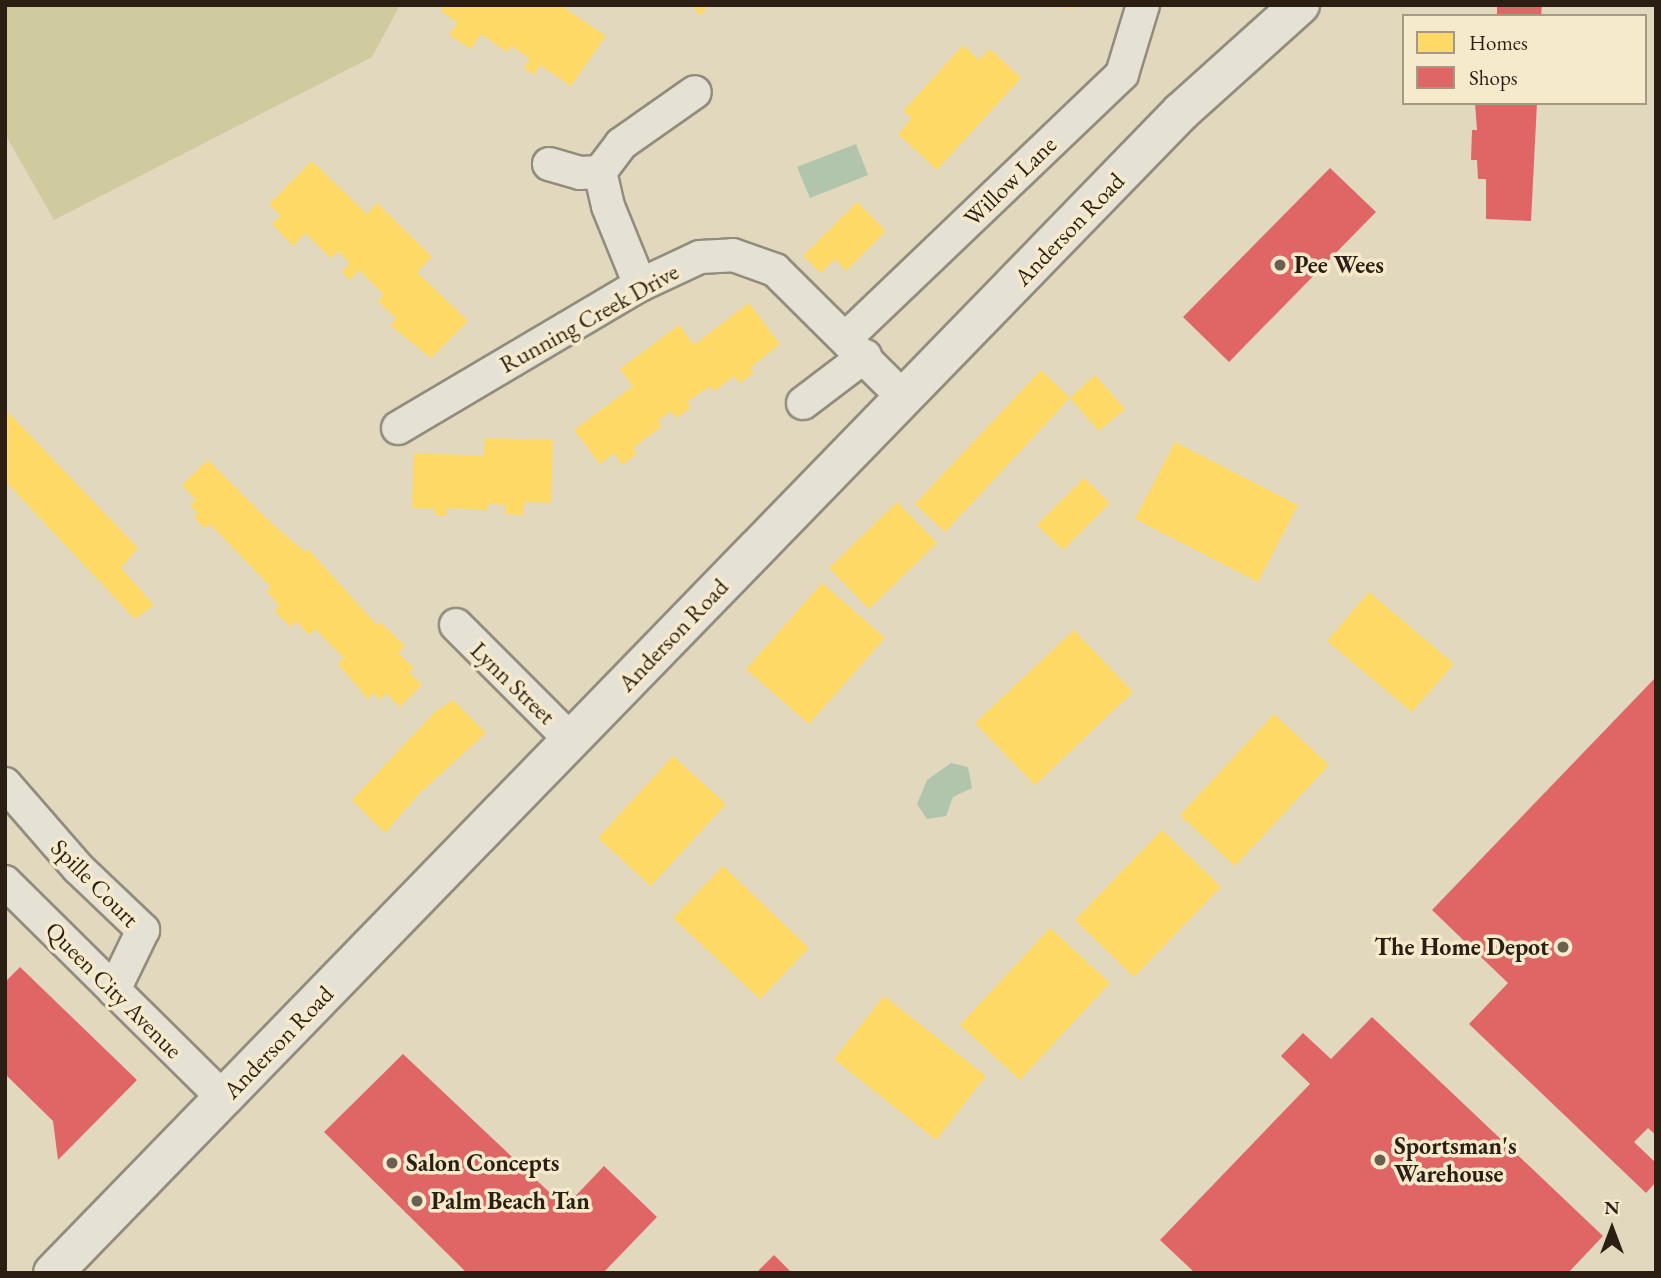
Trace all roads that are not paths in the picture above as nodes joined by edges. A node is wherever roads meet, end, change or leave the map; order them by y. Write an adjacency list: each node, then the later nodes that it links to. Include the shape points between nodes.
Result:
1 (1143, 5): 7 (street, Willow Lane, via 1122,74)
2 (1300, 5): 8 (street, Anderson Road, via 1181,112)
3 (695, 92): 5 (street, via 621,144)
4 (549, 164): 5 (street, via 580,173)
5 (600, 172): 6 (street, via 608,206)
6 (640, 285): 7 (street, Running Creek Drive, via 699,257 754,260 775,270); 10 (street, Running Creek Drive)
7 (856, 347): 8 (street, Running Creek Drive); 9 (street, Willow Lane)
8 (905, 400): 12 (street, Anderson Road)
9 (803, 402)
10 (398, 428)
11 (456, 625): 12 (street, Lynn Street)
12 (572, 740): 16 (street, Anderson Road)
13 (5, 784): 15 (street, Spille Court, via 78,868 143,930)
14 (5, 882): 15 (street, Queen City Avenue)
15 (114, 990): 16 (street, Queen City Avenue)
16 (223, 1098): 17 (street, Anderson Road)
17 (53, 1273)

